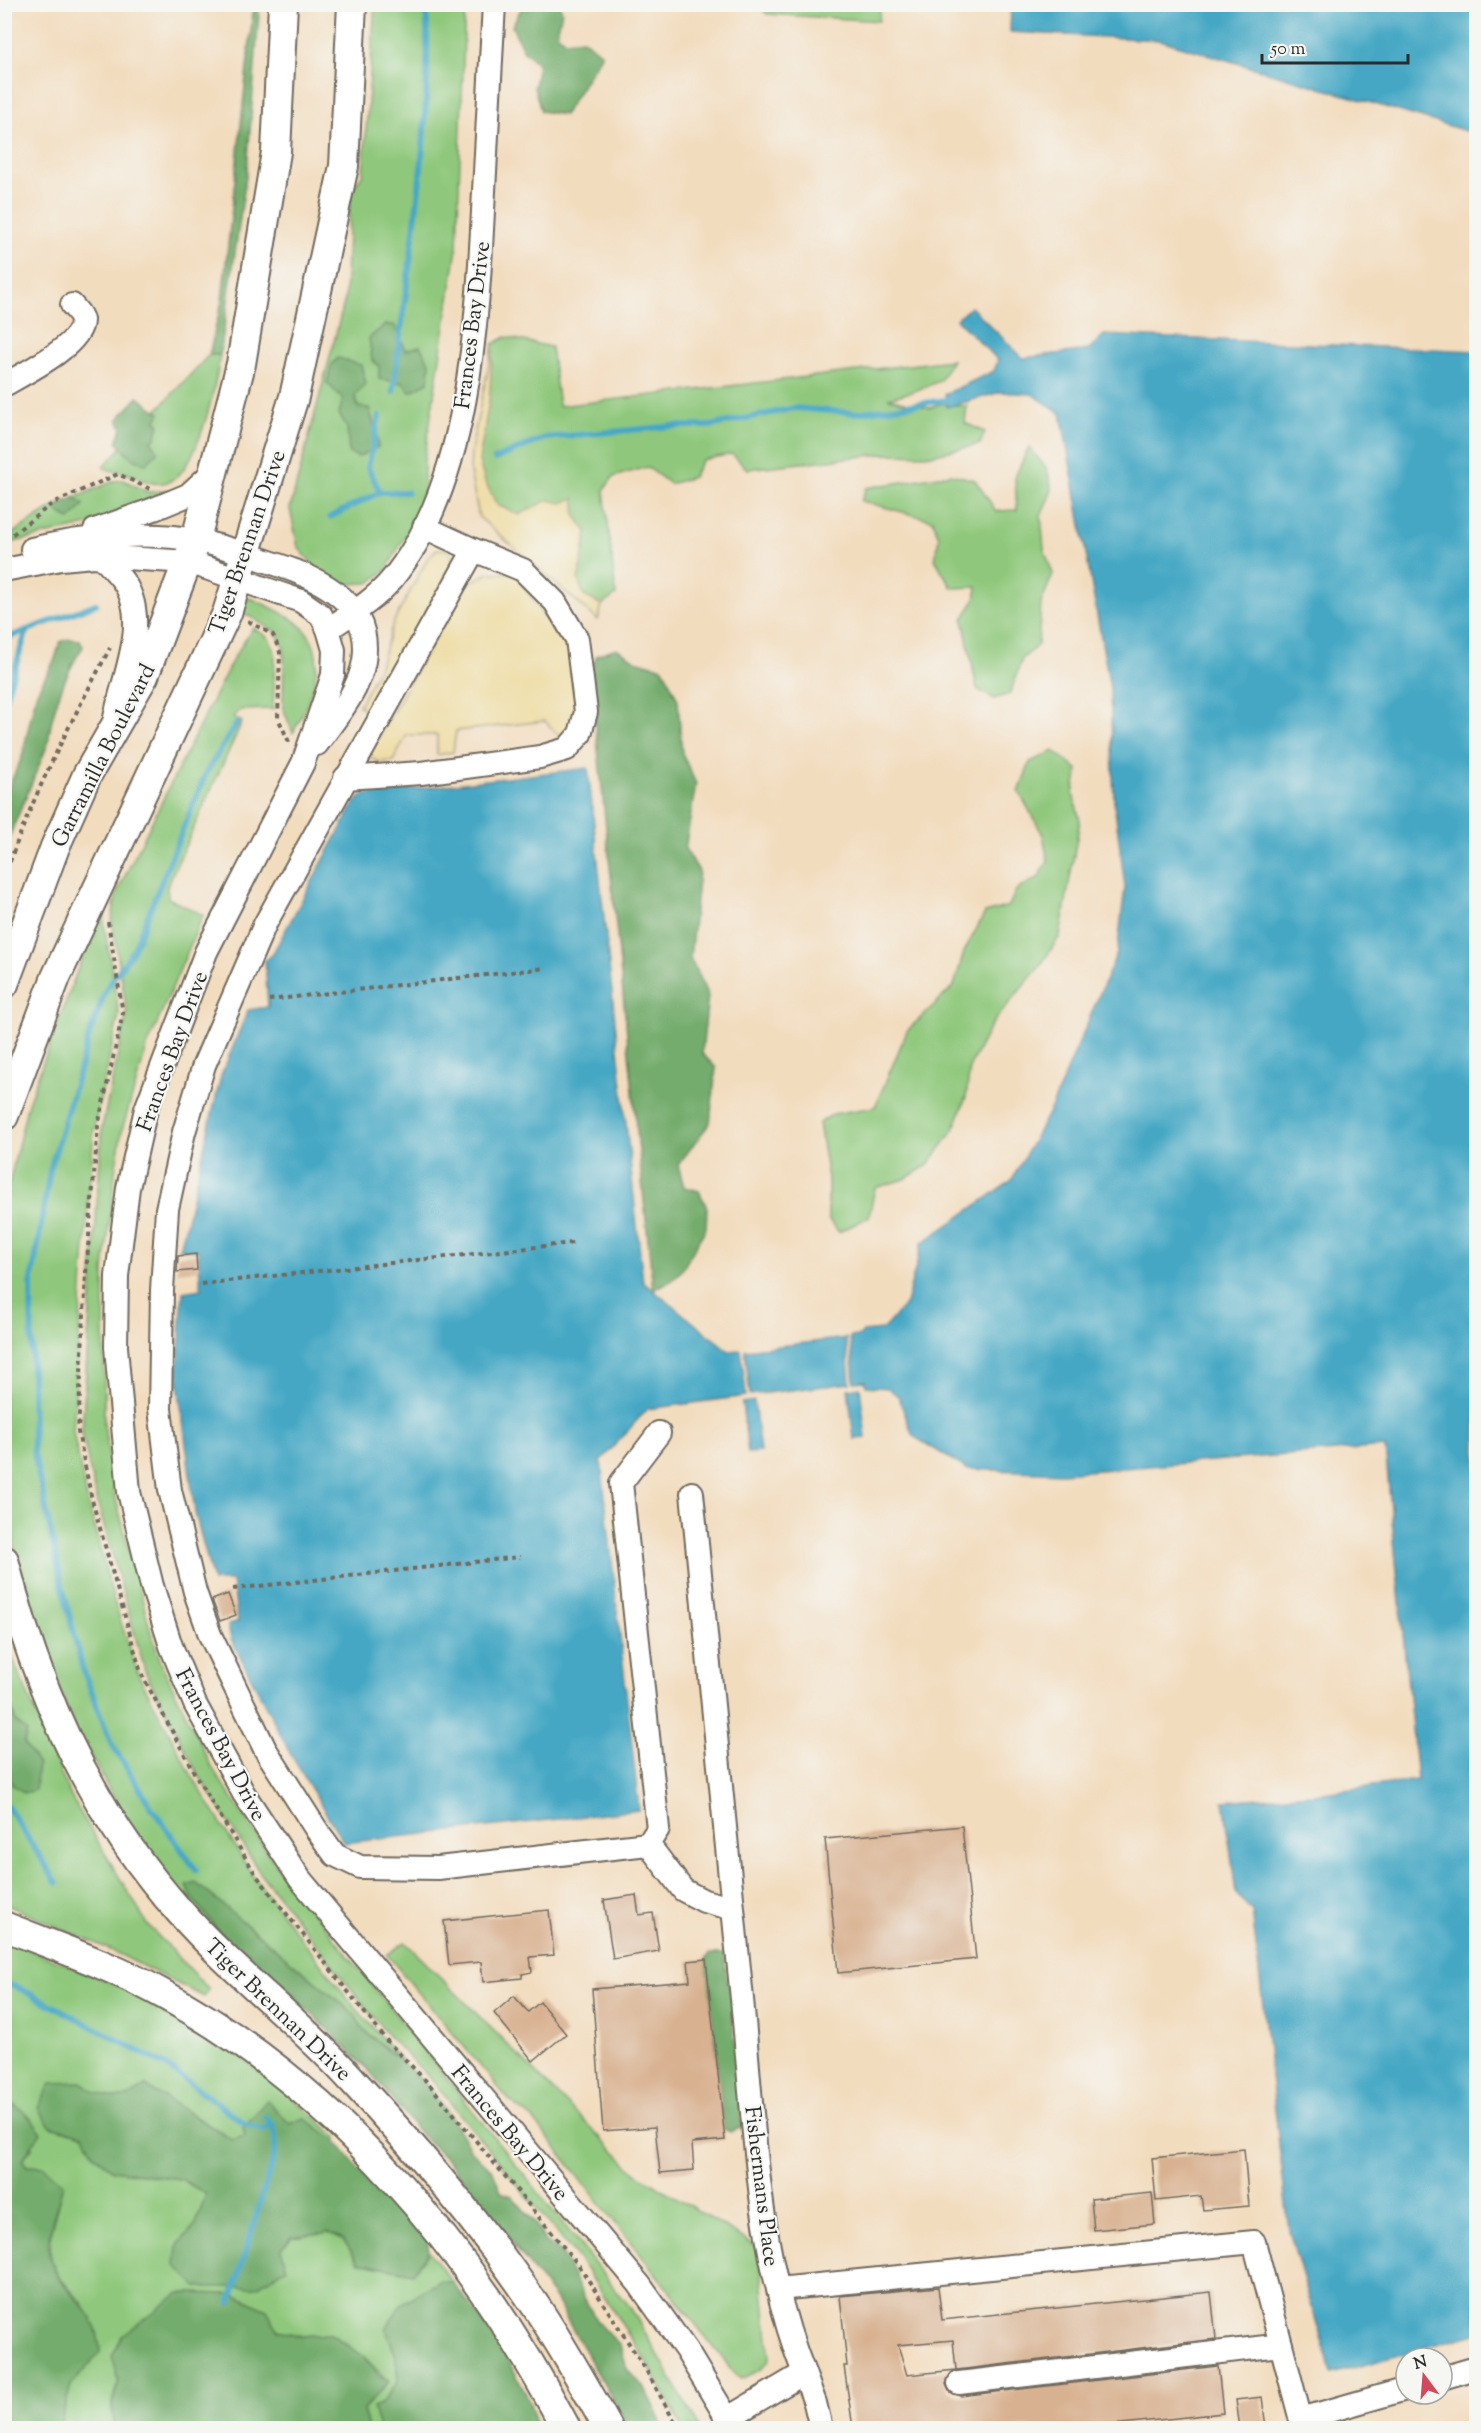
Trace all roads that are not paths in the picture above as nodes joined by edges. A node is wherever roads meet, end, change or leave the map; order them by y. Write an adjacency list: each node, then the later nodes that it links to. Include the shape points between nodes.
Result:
1 (283, 4): 6 (main road, via 276,152 241,364)
2 (352, 4): 13 (main road, Tiger Brennan Drive, via 344,166 294,398)
3 (494, 4): 7 (street, Frances Bay Drive, via 473,341 456,440)
4 (72, 305): 5 (street, via 80,314 81,325 65,348)
5 (4, 386)
6 (214, 471): 8 (street, via 188,495 154,510); 10 (main road)
7 (424, 527): 9 (street); 15 (street, Frances Bay Drive, via 392,579)
8 (39, 547): 10 (street, via 117,536); 11 (street)
9 (474, 550): 19 (street); 19 (street, via 524,570 555,602 577,639 586,712 580,734 567,749 540,757 421,773)
10 (192, 551): 12 (street); 13 (street); 17 (main road, Garramilla Boulevard, via 144,676)
11 (4, 556)
12 (100, 556): 14 (street); 17 (street, via 123,580 133,600 136,621)
13 (242, 566): 15 (street, via 318,580); 16 (street, via 309,605 321,615); 21 (main road, Tiger Brennan Drive, via 226,613 56,977)
14 (4, 570)
15 (354, 612): 16 (street, Frances Bay Drive); 18 (street, Frances Bay Drive, via 363,640 361,670 345,703)
16 (328, 629): 18 (street, Frances Bay Drive, via 334,650 333,675)
17 (113, 725): 20 (main road, Garramilla Boulevard, via 55,847)
18 (303, 763): 35 (street, Frances Bay Drive, via 206,952 146,1109 128,1188 117,1276 120,1405 129,1492 152,1586 195,1704 244,1794 300,1879 639,2284 686,2350)
19 (345, 778): 25 (street, via 265,924 204,1065 167,1209 160,1409 170,1490 195,1592 210,1635 265,1749 336,1855 360,1867 438,1868)
20 (4, 984)
21 (4, 1116)
22 (659, 1433): 25 (street, via 621,1483 658,1829)
23 (692, 1493): 26 (street, Fishermans Place)
24 (4, 1560): 38 (main road, Tiger Brennan Drive, via 47,1696 88,1781 115,1826 180,1912 352,2079 450,2193 538,2308)
25 (648, 1844): 26 (street, via 683,1890)
26 (731, 1908): 28 (street, Fishermans Place, via 767,2236)
27 (4, 1926): 37 (main road, Tiger Brennan Drive, via 162,1993 248,2048 330,2114 422,2212 454,2253 537,2376)
28 (778, 2289): 29 (street, via 1254,2242); 31 (street, Fishermans Place)
29 (1281, 2345): 33 (street); 36 (street)
30 (1476, 2368): 32 (street)
31 (804, 2373): 35 (street); 39 (street, Fishermans Place)
32 (1454, 2374)
33 (959, 2383)
34 (1394, 2393): 36 (street)
35 (730, 2423)
36 (1302, 2424)
37 (566, 2428)
38 (608, 2428)
39 (821, 2428)

